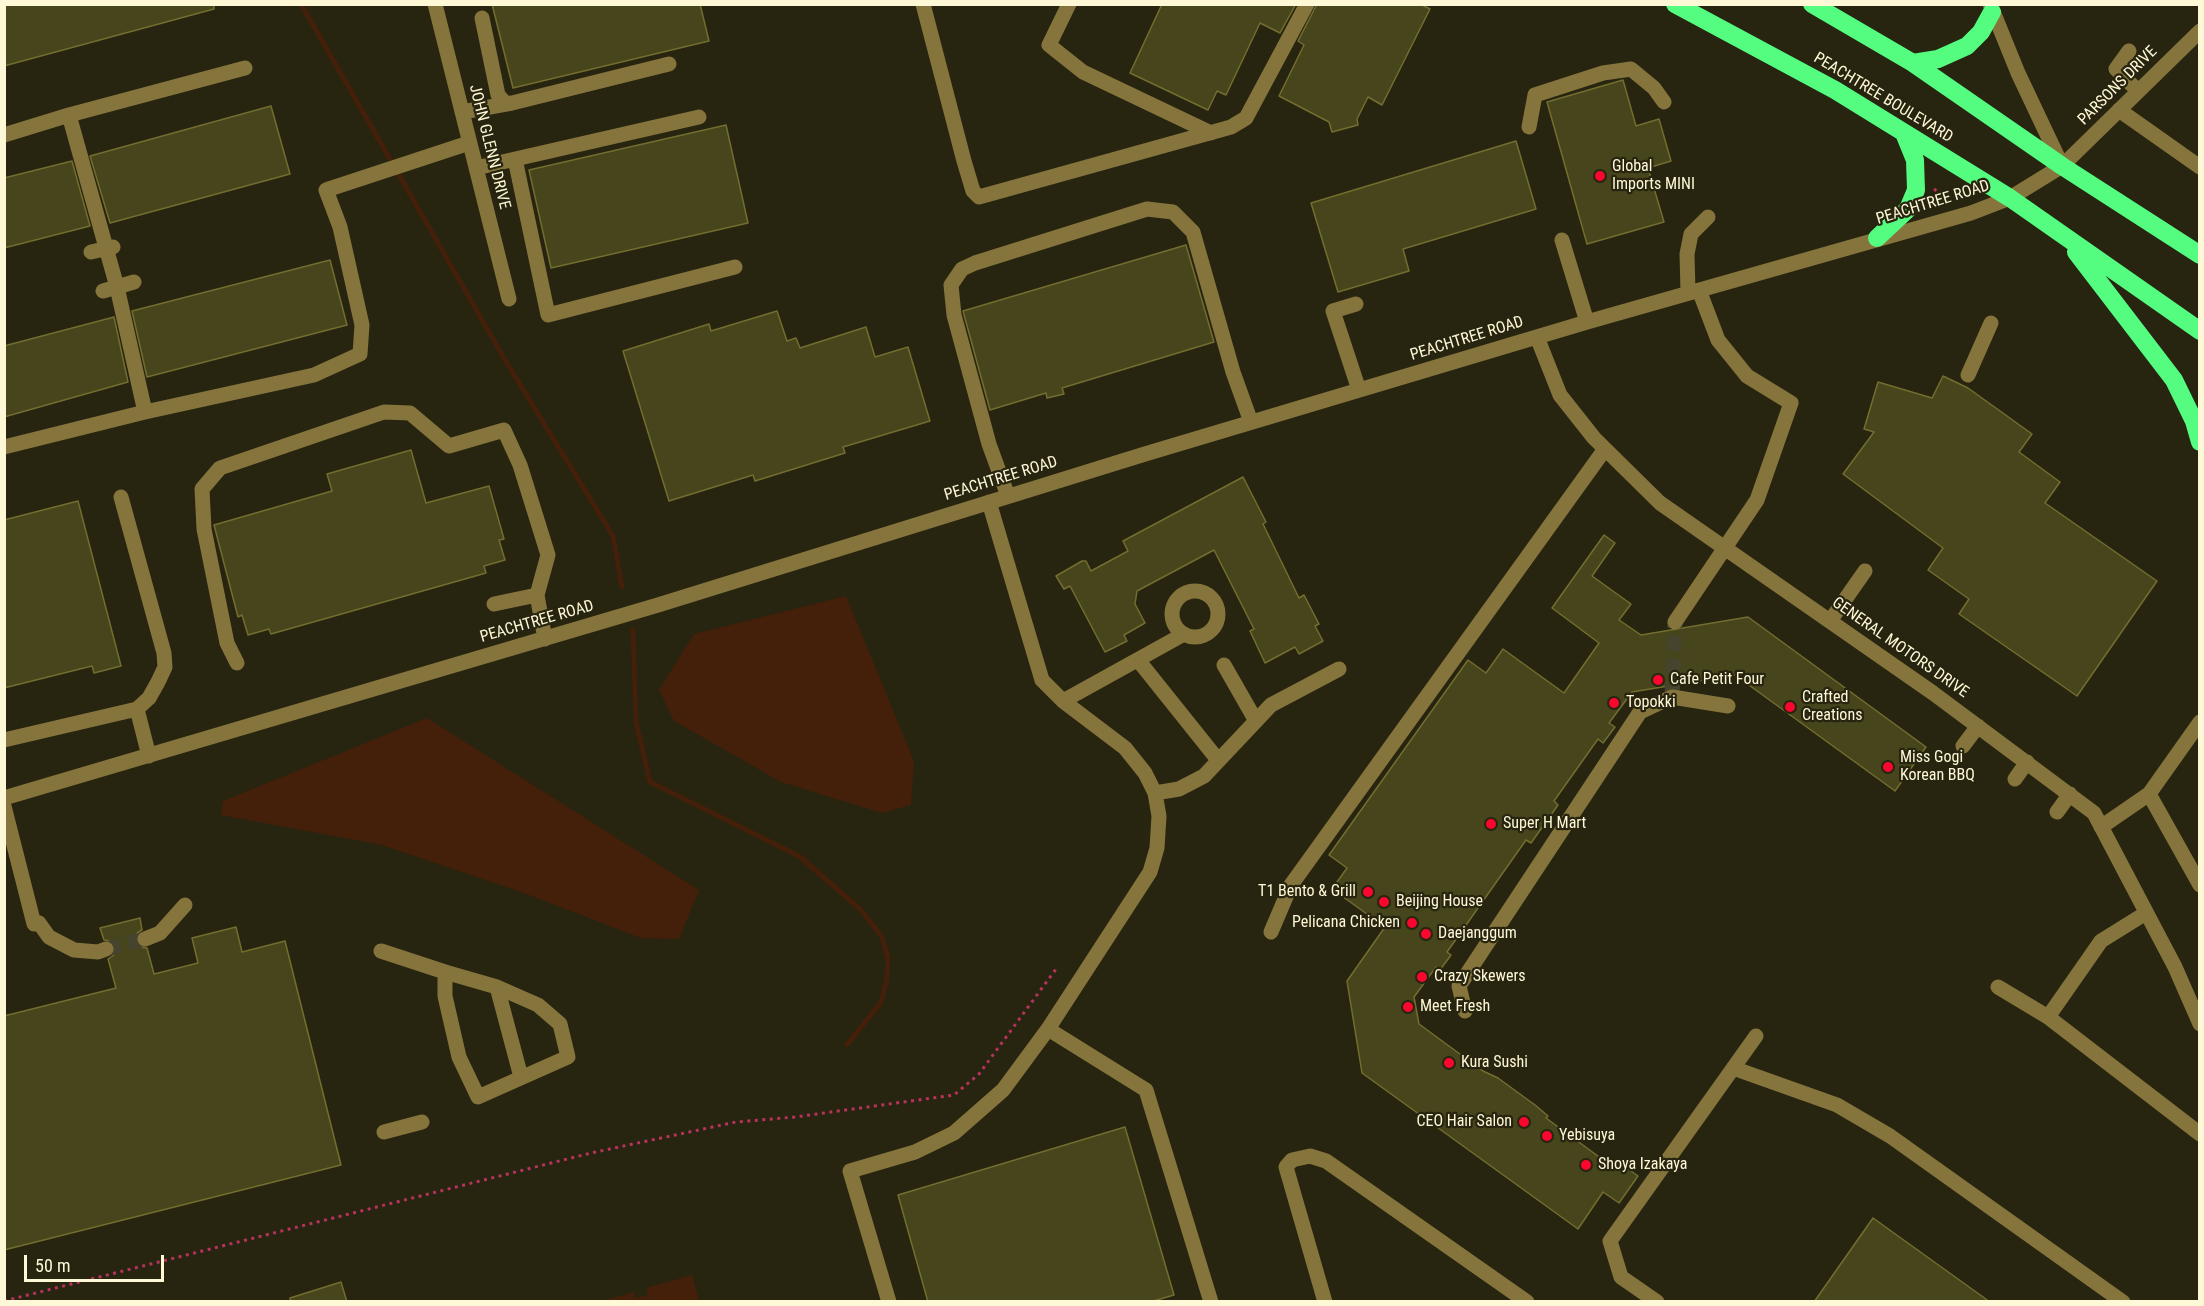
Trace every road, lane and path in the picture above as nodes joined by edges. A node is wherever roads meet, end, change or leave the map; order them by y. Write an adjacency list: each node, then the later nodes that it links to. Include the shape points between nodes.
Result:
1 (435, 4): 18 (street, JOHN GLENN DRIVE)
2 (923, 4): 22 (street, via 964,161 973,191 979,197)
3 (1069, 4): 22 (street, via 1049,45 1083,72)
4 (1307, 4): 22 (street, via 1246,118)
5 (1675, 4): 23 (highway, PEACHTREE BOULEVARD, via 1835,90)
6 (1812, 4): 11 (highway)
7 (1991, 8): 11 (highway, via 1981,32 1967,46 1938,59); 27 (street)
8 (482, 18): 15 (street, via 498,95)
9 (2199, 31): 14 (street, PARSONS DRIVE)
10 (2129, 51): 14 (street, via 2116,69)
11 (1913, 63): 27 (highway)
12 (669, 64): 15 (street)
13 (244, 68): 19 (street)
14 (2138, 91): 17 (street, PARSONS DRIVE)
15 (504, 102): 18 (street)
16 (1664, 102): 21 (street, via 1631,69 1604,73 1535,95)
17 (2119, 110): 27 (street, PARSONS DRIVE); 28 (street)
18 (462, 112): 25 (street, JOHN GLENN DRIVE)
19 (69, 115): 24 (street); 38 (street, via 104,250)
20 (699, 117): 26 (street)
21 (1529, 127)
22 (1211, 133)
23 (1904, 133): 30 (highway, PEACHTREE BOULEVARD); 33 (highway, via 1915,160 1916,190 1908,209)
24 (4, 135)
25 (469, 142): 29 (street, JOHN GLENN DRIVE); 48 (street, via 326,190 340,227 362,325 360,354 314,375)
26 (515, 159): 29 (street); 36 (street, via 548,315)
27 (2062, 166): 30 (street, PARSONS DRIVE); 35 (highway)
28 (2199, 166)
29 (476, 168): 40 (street, JOHN GLENN DRIVE)
30 (2010, 198): 32 (highway, PEACHTREE BOULEVARD); 33 (street, PEACHTREE ROAD, via 1971,213)
31 (1708, 217): 39 (street, via 1691,234 1687,254)
32 (2063, 237): 44 (highway); 50 (highway, via 2174,380 2194,421)
33 (1877, 238): 39 (street, PEACHTREE ROAD)
34 (1562, 240): 42 (street)
35 (2199, 255)
36 (735, 267)
37 (134, 282): 38 (street)
38 (110, 289): 48 (street)
39 (1694, 291): 42 (street, PEACHTREE ROAD); 56 (street, via 1719,340 1747,376 1791,403 1757,500)
40 (509, 299)
41 (1356, 304): 47 (street, via 1333,311)
42 (1587, 322): 45 (street, PEACHTREE ROAD)
43 (1990, 323): 46 (street)
44 (2199, 331)
45 (1537, 337): 47 (street, PEACHTREE ROAD); 52 (street, GENERAL MOTORS DRIVE, via 1560,395)
46 (1968, 375)
47 (1359, 390): 49 (street, PEACHTREE ROAD)
48 (145, 412): 51 (street)
49 (1251, 422): 54 (street, PEACHTREE ROAD); 54 (street, via 1192,232 1173,213 1147,209 962,269 951,285 954,315 989,444)
50 (2199, 442)
51 (4, 447)
52 (1605, 449): 56 (street, GENERAL MOTORS DRIVE, via 1660,503); 90 (street, via 1291,885)
53 (121, 496): 70 (street, via 164,653 165,667 149,698)
54 (1008, 496): 55 (street, PEACHTREE ROAD)
55 (989, 502): 63 (street, PEACHTREE ROAD); 68 (street, via 1042,680)
56 (1725, 546): 60 (street, GENERAL MOTORS DRIVE); 61 (street)
57 (1865, 570): 60 (street)
58 (537, 596): 59 (street); 63 (street); 65 (street, via 548,555 520,465 504,430 449,446 410,413 384,412 220,468 202,489 204,529 227,643)
59 (494, 604)
60 (1830, 621): 72 (street, GENERAL MOTORS DRIVE)
61 (1675, 622)
62 (1184, 634): 64 (street)
63 (544, 639): 76 (street, PEACHTREE ROAD)
64 (1138, 660): 68 (street); 77 (street)
65 (237, 663)
66 (1224, 665): 71 (street)
67 (1339, 669): 71 (street, via 1271,705)
68 (1063, 701): 80 (street, via 1125,748)
69 (1728, 706): 98 (street, via 1672,696 1640,712 1459,986)
70 (137, 709): 74 (street); 76 (street)
71 (1256, 721): 77 (street)
72 (1978, 726): 75 (street); 78 (street, GENERAL MOTORS DRIVE)
73 (2198, 730): 82 (street)
74 (4, 740)
75 (1963, 746)
76 (149, 756): 83 (street, PEACHTREE ROAD)
77 (1218, 760): 80 (street, via 1204,776)
78 (2027, 762): 79 (street); 81 (street, GENERAL MOTORS DRIVE)
79 (2015, 779)
80 (1155, 793): 101 (street, via 1159,816 1157,848 1149,872)
81 (2070, 794): 85 (street); 86 (street, GENERAL MOTORS DRIVE, via 2094,813)
82 (2150, 794): 86 (street); 87 (street)
83 (4, 798)
84 (4, 806): 92 (street, via 37,923 49,937 74,950)
85 (2057, 812)
86 (2101, 827): 89 (street, GENERAL MOTORS DRIVE)
87 (2199, 885)
88 (185, 905): 91 (street, via 160,933)
89 (2146, 913): 99 (street, via 2101,940); 100 (street, GENERAL MOTORS DRIVE)
90 (1271, 933)
91 (145, 939)
92 (106, 949)
93 (381, 951): 95 (street)
94 (1056, 969): 108 (path, via 979,1074 954,1095 745,1120 591,1153)
95 (445, 972): 96 (street); 104 (street, via 445,996 459,1057 478,1097)
96 (497, 987): 104 (street); 104 (street, via 538,1005 560,1024 568,1057)
97 (1998, 987): 99 (street)
98 (1465, 1011)
99 (2048, 1017): 107 (street)
100 (2199, 1023)
101 (1048, 1029): 109 (street, via 1003,1090 954,1133 915,1152 850,1171); 110 (street, via 1146,1090)
102 (1756, 1036): 103 (street)
103 (1733, 1068): 113 (street, via 1610,1241 1621,1276); 114 (street, via 1837,1105 1881,1131)
104 (521, 1077)
105 (422, 1122): 106 (street)
106 (384, 1132)
107 (2199, 1134)
108 (4, 1301)
109 (889, 1302)
110 (1211, 1302)
111 (1325, 1302): 112 (street, via 1286,1167 1292,1160 1310,1156 1326,1161)
112 (1527, 1302)
113 (1657, 1302)
114 (2123, 1302)

